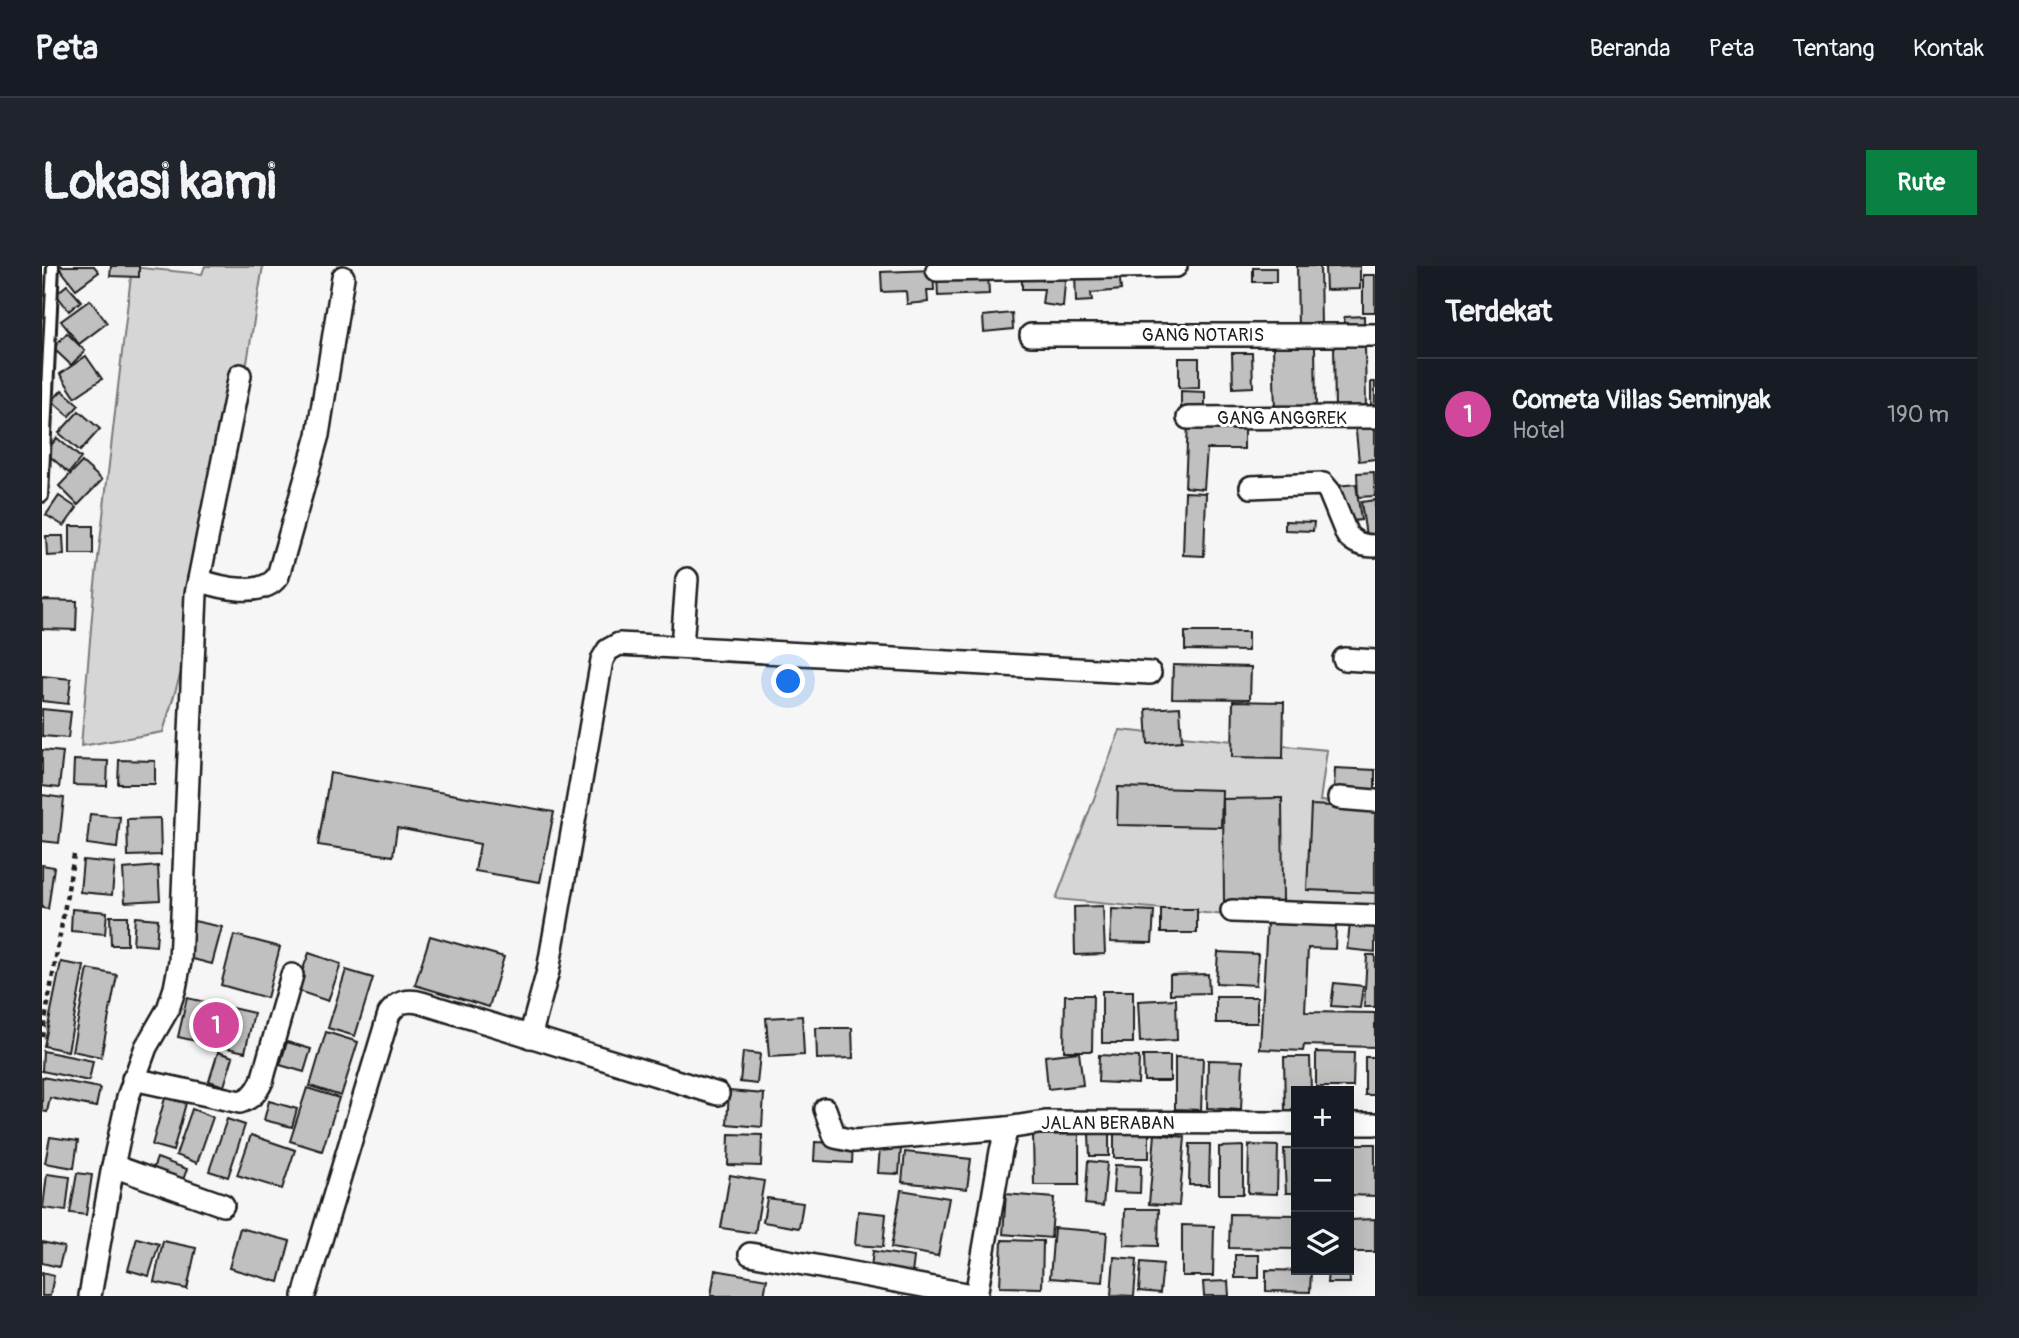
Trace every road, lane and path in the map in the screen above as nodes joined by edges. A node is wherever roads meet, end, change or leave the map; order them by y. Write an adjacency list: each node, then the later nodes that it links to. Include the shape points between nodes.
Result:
1 (53, 266): 11 (lane)
2 (1176, 266): 3 (street)
3 (937, 270)
4 (343, 277): 14 (street, via 318,436 278,576 257,589)
5 (1031, 335): 6 (street, GANG NOTARIS)
6 (1375, 335)
7 (240, 375): 14 (street)
8 (1375, 417): 9 (street, GANG ANGGREK)
9 (1188, 418)
10 (1251, 488): 12 (street, via 1323,484 1347,535 1362,545)
11 (42, 496)
12 (1375, 546)
13 (687, 579): 15 (street)
14 (199, 580): 27 (street, via 180,961 168,1009)
15 (682, 646): 18 (street); 26 (street, via 619,644 602,660 548,971)
16 (1344, 659): 17 (street)
17 (1375, 661)
18 (1150, 673)
19 (1339, 798): 20 (street)
20 (1375, 801)
21 (74, 855): 25 (path)
22 (1232, 911): 23 (street)
23 (1375, 916)
24 (292, 975): 27 (street, via 262,1081 250,1099 240,1102)
25 (42, 1037)
26 (530, 1037): 28 (street); 38 (street, via 409,999 394,1008)
27 (133, 1079): 34 (street)
28 (718, 1094)
29 (825, 1109): 33 (street, JALAN BERABAN, via 831,1132 842,1140)
30 (1291, 1123): 33 (street, JALAN BERABAN, via 1068,1121)
31 (1354, 1124): 32 (street)
32 (1375, 1124)
33 (1007, 1128): 39 (street)
34 (113, 1166): 35 (street); 37 (street)
35 (223, 1205)
36 (750, 1254): 39 (street)
37 (90, 1296)
38 (304, 1296)
39 (976, 1296)

